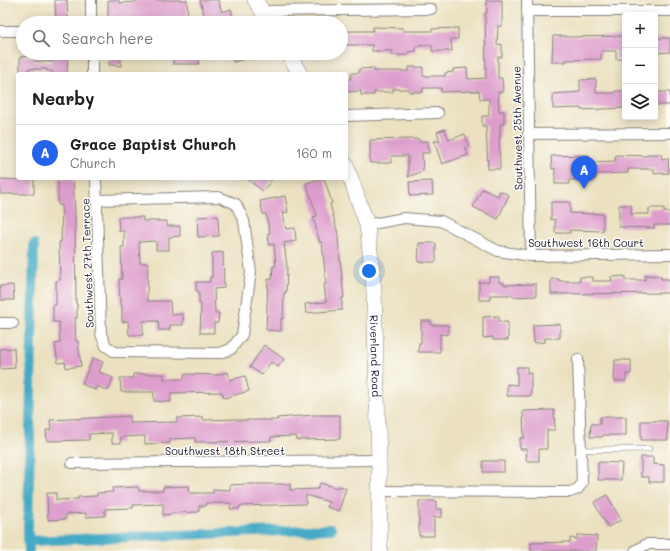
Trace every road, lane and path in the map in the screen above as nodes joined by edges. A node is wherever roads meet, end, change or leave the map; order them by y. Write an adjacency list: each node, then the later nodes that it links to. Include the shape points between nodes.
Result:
1 (91, 0): 7 (street)
2 (527, 0): 5 (street, Southwest 25th Avenue)
3 (431, 9): 4 (street)
4 (263, 11)
5 (528, 11): 6 (street); 17 (street, Southwest 25th Avenue)
6 (670, 11)
7 (91, 16)
8 (0, 31): 9 (street)
9 (16, 31)
10 (92, 60): 12 (street)
11 (292, 60): 13 (street)
12 (92, 72)
13 (299, 72)
14 (438, 113): 15 (street)
15 (348, 116)
16 (670, 133): 17 (street)
17 (528, 134): 23 (street, Southwest 25th Avenue)
18 (348, 171): 21 (street, Riverland Road)
19 (96, 180): 20 (street, Southwest 27th Terrace)
20 (97, 200): 20 (street, Southwest 27th Terrace, via 219,197 236,204 244,221 251,272 242,335 231,349 220,353 115,352 106,346 101,334)
21 (367, 225): 23 (street, Southwest 16th Court, via 404,218 441,221 498,251); 29 (street, Riverland Road, via 374,292)
22 (670, 254): 23 (street, Southwest 16th Court)
23 (531, 256)
24 (0, 323): 25 (street)
25 (14, 323)
26 (578, 359): 28 (street)
27 (649, 449): 28 (lane)
28 (581, 450): 31 (street, via 582,483 578,489 570,492)
29 (379, 460): 30 (street, Southwest 18th Street); 31 (street, Riverland Road)
30 (72, 463)
31 (379, 491): 33 (street, Riverland Road)
32 (670, 544): 34 (street, via 647,544)
33 (380, 551)
34 (635, 551)

